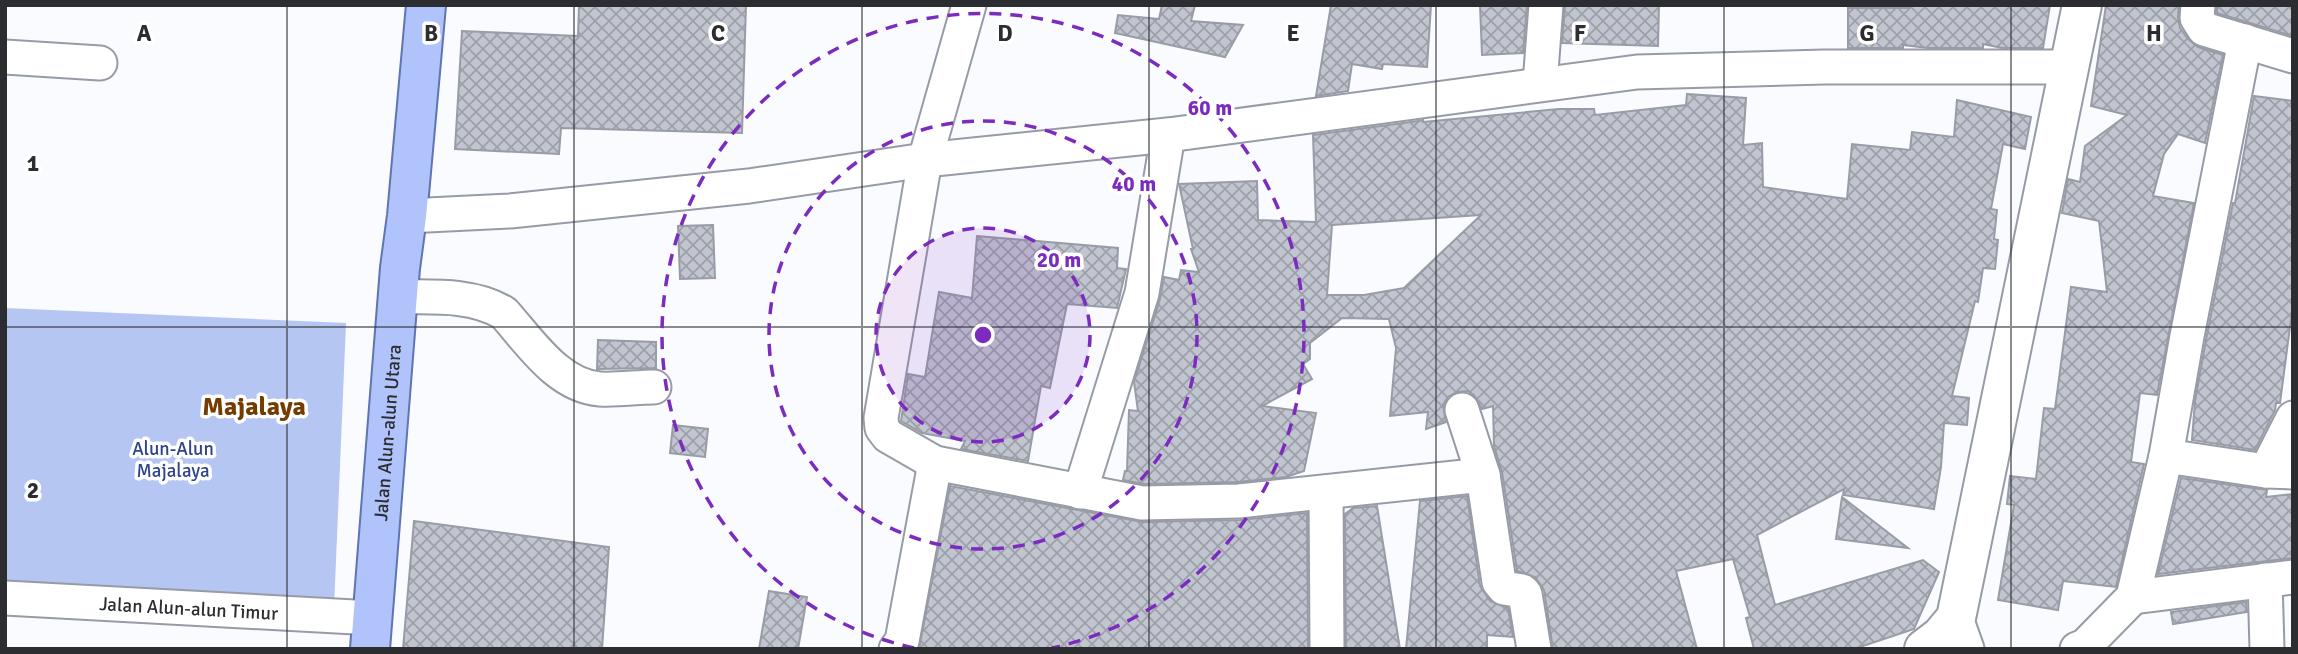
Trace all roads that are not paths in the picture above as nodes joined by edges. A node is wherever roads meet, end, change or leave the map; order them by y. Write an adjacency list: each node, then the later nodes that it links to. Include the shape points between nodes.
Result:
1 (426, 5): 14 (main road, Jalan Alun-alun Utara)
2 (969, 5): 13 (street)
3 (1546, 5): 11 (street)
4 (2082, 5): 10 (street)
5 (2197, 5): 6 (street, via 2197,18 2204,29)
6 (2245, 41): 7 (street); 19 (street)
7 (2293, 56)
8 (5, 58): 9 (street)
9 (100, 63)
10 (2069, 67): 11 (street, via 1637,72); 29 (street)
11 (1540, 84): 12 (street)
12 (1168, 135): 13 (street); 23 (street, via 1142,293)
13 (925, 160): 14 (street, via 748,186 510,211); 20 (street, via 881,418 888,436)
14 (407, 216): 15 (main road, Jalan Alun-alun Utara)
15 (397, 297): 16 (street, via 451,298 495,307 558,372 576,383 599,389); 28 (main road, Jalan Alun-alun Utara)
16 (654, 387)
17 (1461, 410): 22 (street)
18 (2293, 418): 21 (street)
19 (2166, 456): 21 (street); 26 (street)
20 (935, 463): 23 (street); 30 (street)
21 (2279, 472)
22 (1483, 475): 24 (street); 32 (street, via 1499,582 1525,594)
23 (1080, 492): 24 (street, via 1142,503 1239,501)
24 (1326, 492): 31 (street)
25 (2279, 578): 26 (street); 35 (street)
26 (2133, 597): 34 (street)
27 (5, 598): 28 (street, Jalan Alun-alun Timur)
28 (371, 633)
29 (1961, 633): 33 (street, via 1941,636)
30 (900, 646)
31 (1326, 649)
32 (1534, 649)
33 (1924, 649)
34 (2077, 649)
35 (2267, 649)

